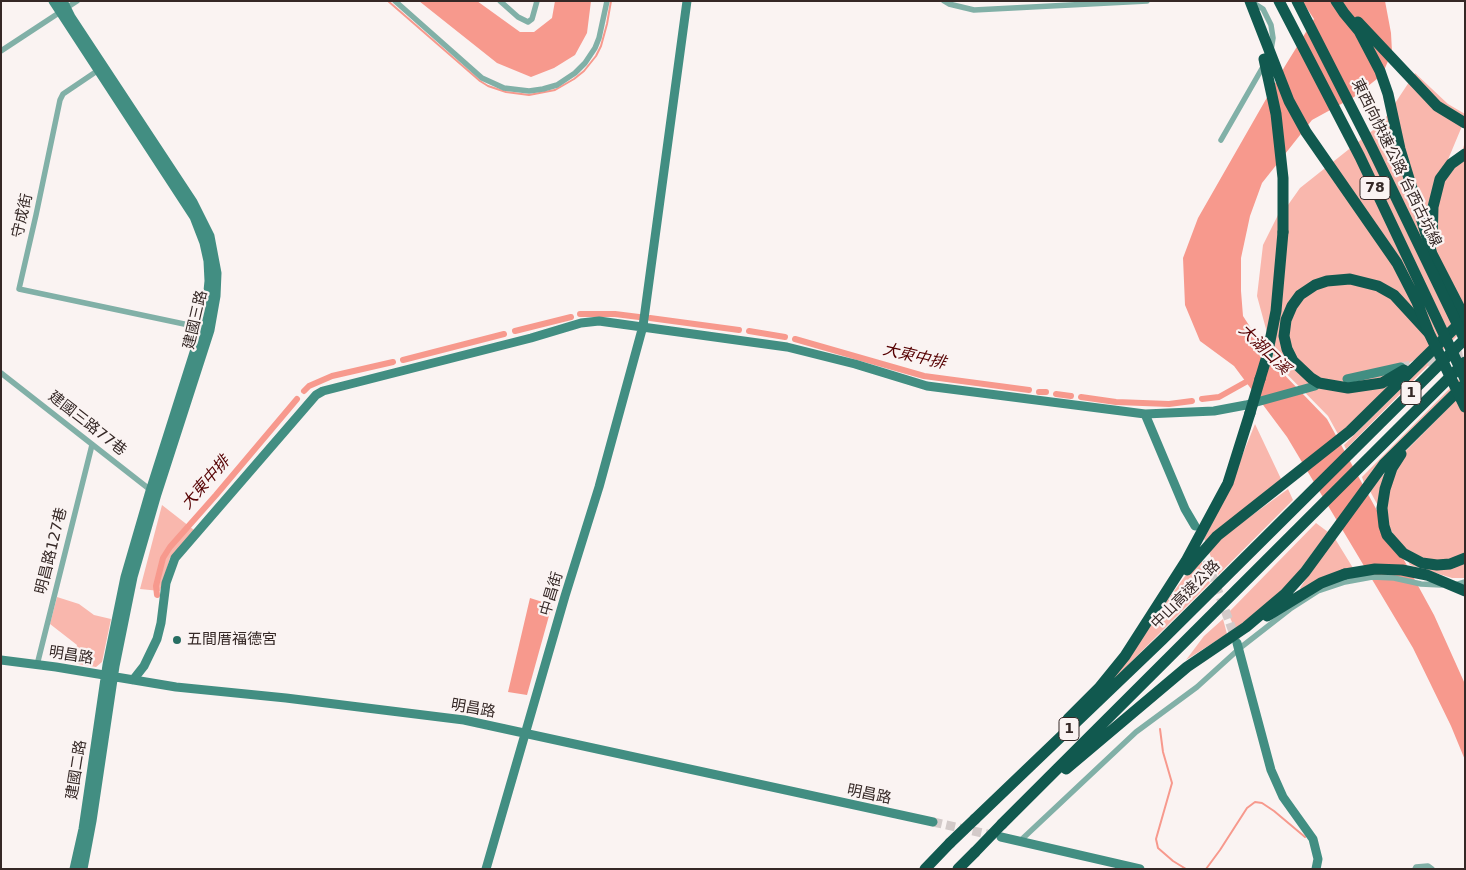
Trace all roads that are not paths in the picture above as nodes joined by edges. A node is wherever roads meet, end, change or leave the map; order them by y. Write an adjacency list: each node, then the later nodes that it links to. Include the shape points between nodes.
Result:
1 (53, 1): 14 (street, 建國三路)
2 (77, 1): 14 (street)
3 (396, 1): 6 (street, via 482,78 504,88 529,91 556,85 585,63 599,38)
4 (500, 1): 5 (street, via 528,22 532,19)
5 (536, 1)
6 (607, 1)
7 (687, 1): 22 (street, 中昌街)
8 (944, 1): 9 (street, via 974,10)
9 (1147, 1)
10 (1250, 1): 18 (street, via 1263,9 1271,25 1271,51); 24 (highway, bridge, via 1289,101 1306,132 1397,263); 43 (highway, bridge, via 1269,73 1283,178 1283,232 1276,311 1267,356 1228,483)
11 (1278, 1): 31 (highway, 東西向快速公路 台西古坑線 / 78, bridge, via 1360,157)
12 (1296, 1): 25 (highway, 東西向快速公路 台西古坑線 / 78, bridge)
13 (1337, 1): 17 (highway, via 1437,106); 20 (highway, via 1359,31 1380,71)
14 (63, 7): 15 (street); 16 (street, 建國三路)
15 (1, 51)
16 (101, 69): 23 (street, 建國三路, via 194,202 207,227 218,273 216,296); 23 (street, 守成街, via 63,94 60,100 18,289)
17 (1465, 123)
18 (1220, 140)
19 (1465, 154): 20 (highway, via 1450,164 1437,188)
20 (1432, 254): 21 (highway)
21 (1465, 318): 26 (highway)
22 (643, 326): 35 (street, via 787,347 927,386); 49 (street, via 599,321 581,323 316,395 175,558 166,583 157,639); 50 (street, 中昌街)
23 (206, 328): 38 (street, 建國三路)
24 (1429, 333): 32 (highway, via 1394,296 1378,286 1350,279 1315,285 1300,295 1292,306 1284,336 1293,361); 34 (highway, bridge)
25 (1465, 340): 51 (highway, 中山高速公路 / 1, via 1163,639)
26 (1425, 357): 32 (highway, via 1382,383 1348,388); 43 (highway, via 1350,431 1217,536)
27 (1465, 362): 52 (highway, 中山高速公路 / 1)
28 (1401, 367): 30 (street)
29 (1, 374): 36 (street, 建國三路77巷)
30 (1347, 379)
31 (1465, 379)
32 (1312, 384): 35 (street, via 1246,405 1214,411)
33 (1465, 384): 37 (highway, via 1420,427)
34 (1465, 407)
35 (1145, 414): 39 (street)
36 (92, 444): 38 (street, 建國三路77巷); 47 (street, 明昌路127巷)
37 (1388, 466): 40 (highway, via 1382,508 1384,526 1392,543 1411,559 1429,565 1450,564); 44 (highway, via 1305,572)
38 (153, 493): 48 (street, 建國三路, via 125,577)
39 (1195, 526)
40 (1465, 558)
41 (1465, 582): 45 (street, via 1421,584 1372,577 1345,582 1318,591)
42 (1465, 591): 44 (highway, bridge, via 1427,574 1402,570 1345,574 1321,583)
43 (1149, 620): 51 (highway, via 1099,688 998,791)
44 (1246, 627): 52 (highway, via 1187,667)
45 (1238, 645): 55 (street, via 1197,687 1136,732); 62 (street, via 1271,770 1283,797 1313,839 1318,860)
46 (1, 660): 47 (street, 明昌路)
47 (37, 665): 48 (street, 明昌路)
48 (110, 676): 49 (street, 明昌路); 56 (street, 建國二路); 57 (street, 建國二路)
49 (133, 680): 50 (street, 明昌路, via 455,719)
50 (526, 734): 53 (street, 明昌路); 58 (street, 中昌街)
51 (979, 815): 59 (highway, 中山高速公路 / 1, bridge)
52 (1006, 821): 60 (highway, 中山高速公路 / 1, bridge)
53 (933, 822)
54 (1000, 837): 55 (street)
55 (1020, 841): 61 (street)
56 (74, 869)
57 (84, 869)
58 (486, 869)
59 (925, 869)
60 (958, 869)
61 (1140, 869)
62 (1316, 869)
63 (1415, 869): 64 (street, via 1428,866)
64 (1432, 869)

